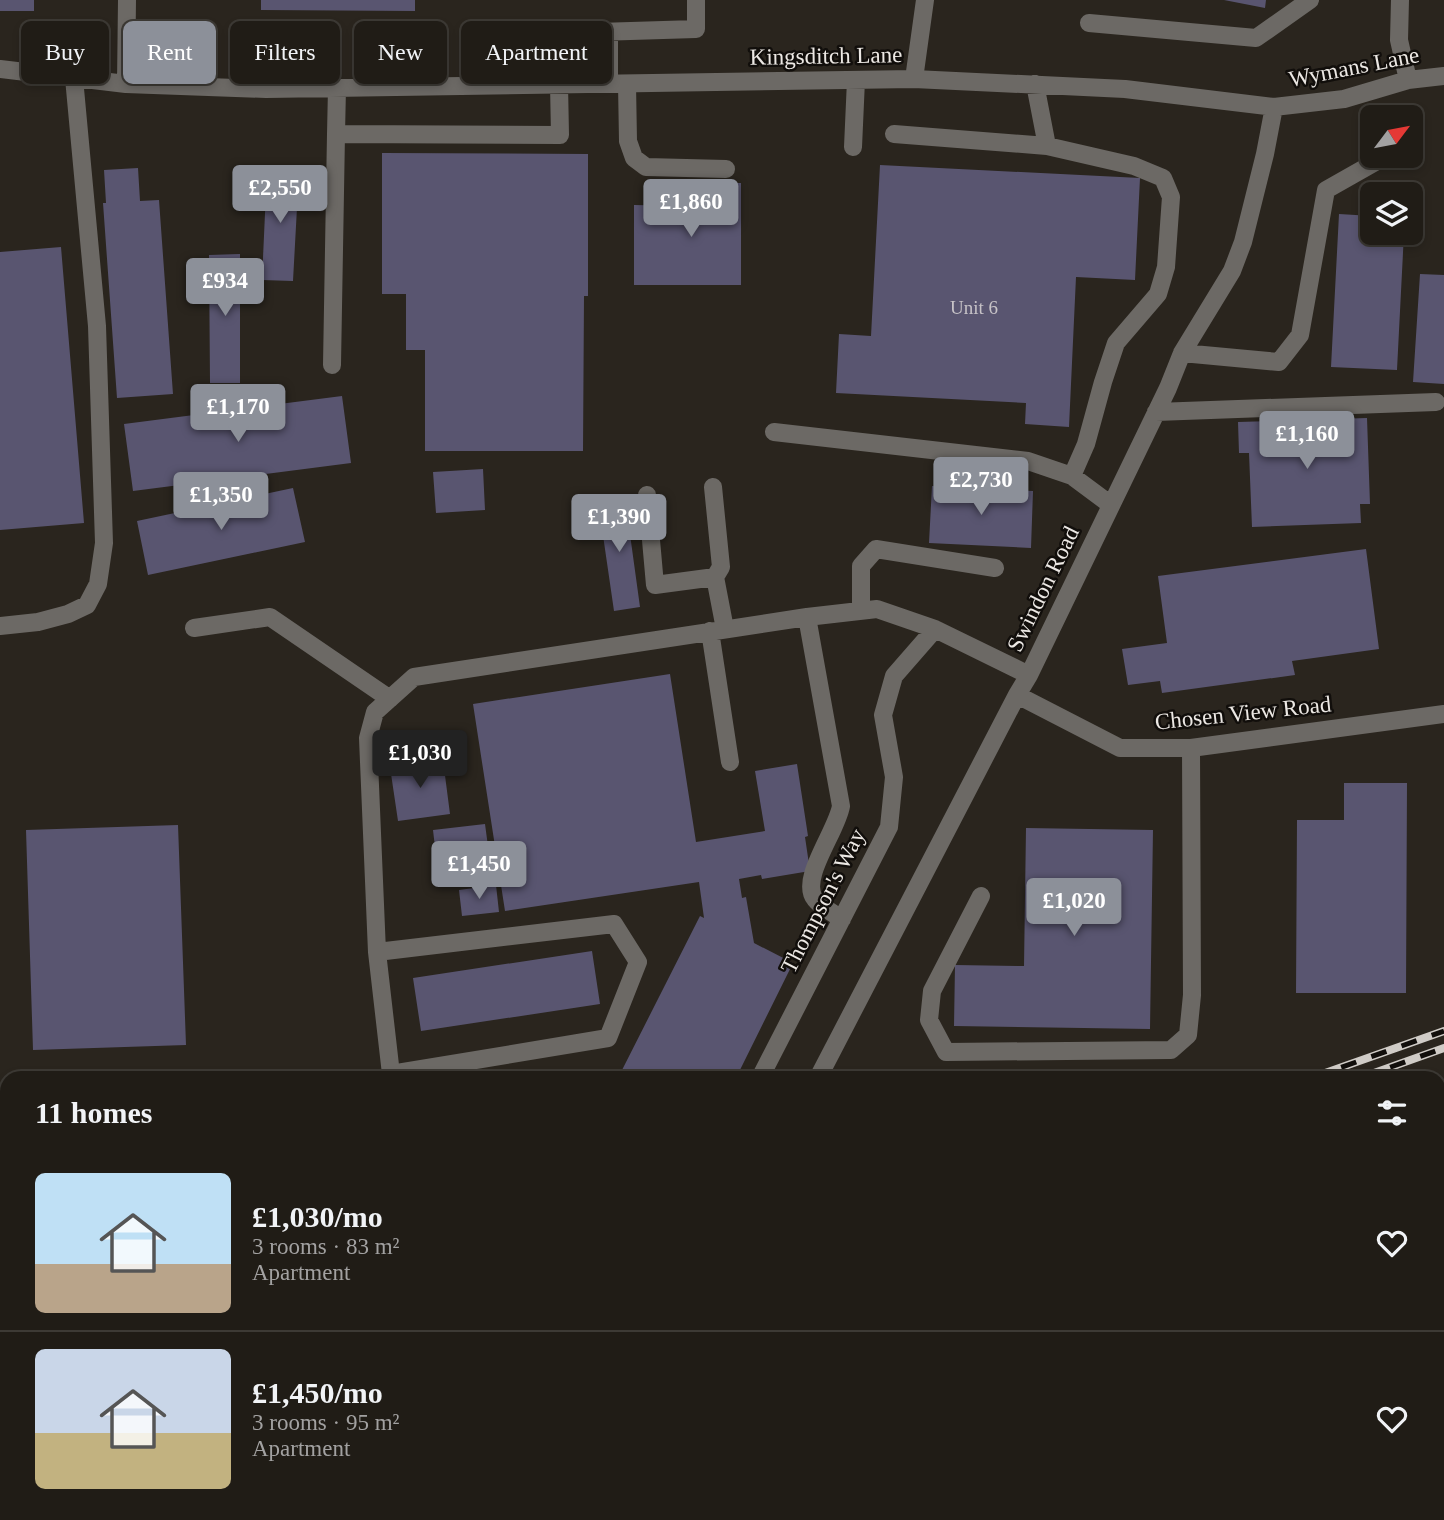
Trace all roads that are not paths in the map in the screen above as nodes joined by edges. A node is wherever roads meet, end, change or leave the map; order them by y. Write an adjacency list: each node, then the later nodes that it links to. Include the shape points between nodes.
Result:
1 (127, 0): 6 (street)
2 (696, 0): 8 (street, via 696,29)
3 (925, 0): 12 (street)
4 (1310, 0): 7 (street, via 1256,38)
5 (1400, 0): 14 (street, via 1399,40)
6 (127, 21)
7 (1089, 23)
8 (612, 32)
9 (0, 69): 10 (street, Kingsditch Lane)
10 (21, 72)
11 (1444, 76): 14 (street, Wymans Lane)
12 (914, 79): 13 (street, Kingsditch Lane); 21 (street, Kingsditch Lane)
13 (856, 80): 15 (street, Kingsditch Lane); 28 (street)
14 (1408, 80): 24 (street, Wymans Lane, via 1344,99)
15 (627, 83): 20 (street, Kingsditch Lane); 30 (street, via 628,141 634,158 646,167)
16 (75, 84): 44 (street, via 97,326 104,542 98,584 87,605 38,622)
17 (126, 84): 23 (street, Kingsditch Lane)
18 (400, 84): 22 (street)
19 (559, 84): 22 (street, Kingsditch Lane); 25 (street, via 560,135)
20 (612, 84)
21 (1035, 84): 24 (street, Kingsditch Lane, via 1125,89); 27 (street)
22 (400, 87): 23 (street, Kingsditch Lane)
23 (337, 88): 25 (street)
24 (1274, 107): 31 (street, Swindon Road, via 1243,242 1232,271)
25 (337, 134): 32 (street)
26 (894, 134): 27 (street)
27 (1047, 146): 36 (street, via 1134,166 1163,178 1171,197 1166,267 1158,294 1116,343)
28 (853, 147)
29 (1365, 168): 31 (street, via 1326,190 1300,335 1279,362)
30 (726, 169)
31 (1182, 353): 34 (street, Swindon Road)
32 (332, 365)
33 (1436, 402): 34 (street)
34 (1156, 412): 39 (street, Swindon Road)
35 (774, 432): 36 (street, via 1028,461)
36 (1072, 476): 39 (street)
37 (713, 487): 41 (street, via 721,567)
38 (647, 495): 41 (street, via 655,585)
39 (1111, 505): 48 (street, Swindon Road)
40 (995, 568): 42 (street, via 876,549 861,566)
41 (715, 577): 47 (street)
42 (860, 610): 43 (street); 46 (street, via 877,609)
43 (807, 617): 47 (street); 55 (street, via 841,806 810,889 815,899)
44 (0, 626)
45 (194, 628): 50 (street, via 270,617)
46 (935, 629): 48 (street); 55 (street, Thompson's Way, via 894,676 883,715 894,777 889,827)
47 (718, 630): 50 (street, via 414,677); 53 (street)
48 (1029, 675): 49 (street, Swindon Road)
49 (1017, 695): 52 (street, Chosen View Road, via 1120,748); 60 (street, Swindon Road)
50 (390, 699): 56 (street, via 375,712 368,738)
51 (1444, 714): 52 (street, Chosen View Road)
52 (1191, 748): 54 (street, via 1192,995 1188,1035 1171,1050 946,1052 929,1020 932,990)
53 (730, 762)
54 (981, 896)
55 (842, 919): 59 (street, Thompson's Way)
56 (377, 952): 57 (street); 58 (street, via 614,924 638,962 608,1038)
57 (391, 1071)
58 (409, 1071)
59 (764, 1071)
60 (822, 1071)

